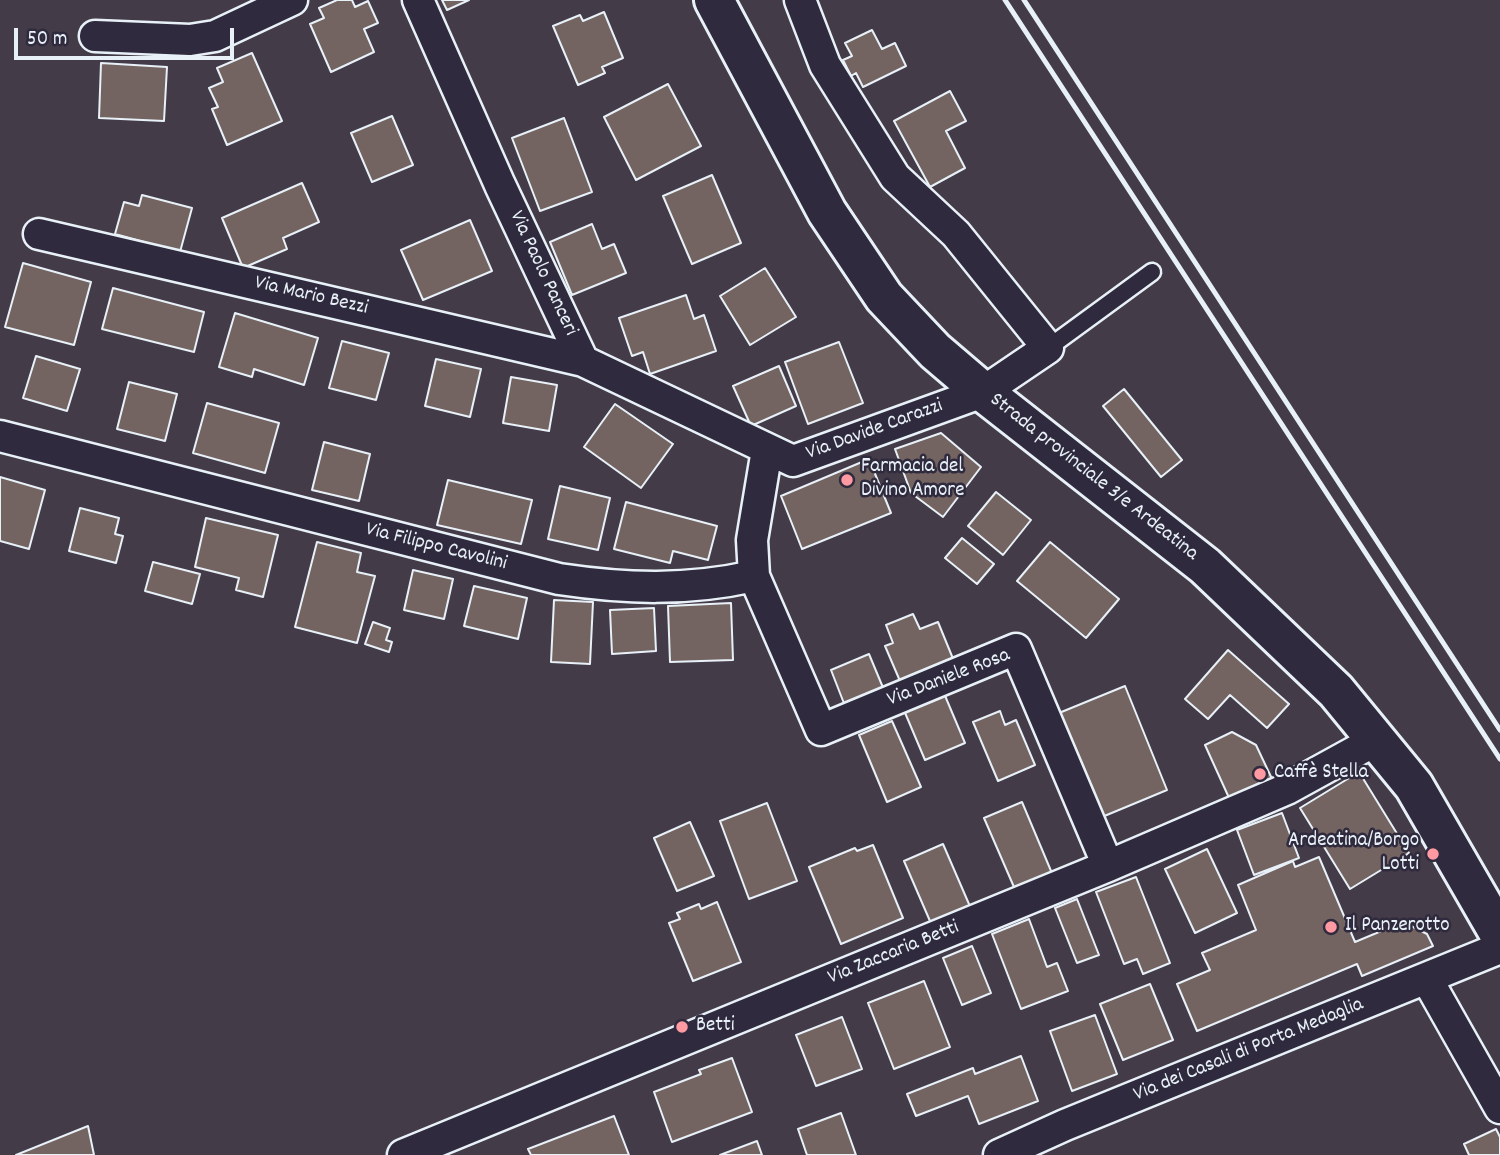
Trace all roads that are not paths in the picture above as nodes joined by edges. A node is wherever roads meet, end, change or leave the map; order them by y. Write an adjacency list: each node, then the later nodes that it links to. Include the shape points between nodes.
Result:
1 (292, 0): 5 (street, via 215,36 190,40)
2 (418, 0): 9 (street, Via Paolo Panceri)
3 (714, 0): 10 (main road, Strada provinciale 3/e Ardeatina, via 795,155 859,263 935,351)
4 (800, 0): 8 (street, via 825,65 895,177 956,234)
5 (95, 36)
6 (39, 234): 9 (street, Via Mario Bezzi)
7 (1152, 272): 8 (lane)
8 (1048, 348): 10 (street, Via Davide Carazzi)
9 (583, 360): 12 (street, Via Paolo Panceri)
10 (983, 392): 12 (street, Via Davide Carazzi, via 793,461); 14 (main road, Strada provinciale 3/e Ardeatina, via 1205,565 1291,646)
11 (0, 436): 13 (street, Via Filippo Cavolini, via 559,579 680,589)
12 (767, 450): 13 (street, via 752,540)
13 (754, 576): 15 (street, Via Daniele Rosa, via 821,730 1016,649)
14 (1378, 739): 15 (street, Via Zaccaria Betti, via 1287,789); 16 (main road, Strada provinciale 3/e Ardeatina, via 1414,786)
15 (1108, 866): 20 (street, Via Zaccaria Betti)
16 (1500, 935)
17 (1500, 948): 18 (street, Via dei Casali di Porta Medaglia)
18 (1427, 979): 19 (street); 22 (street, Via dei Casali di Porta Medaglia)
19 (1500, 1108)
20 (470, 1142): 21 (street, Via Zaccaria Betti)
21 (403, 1155)
22 (999, 1155)

